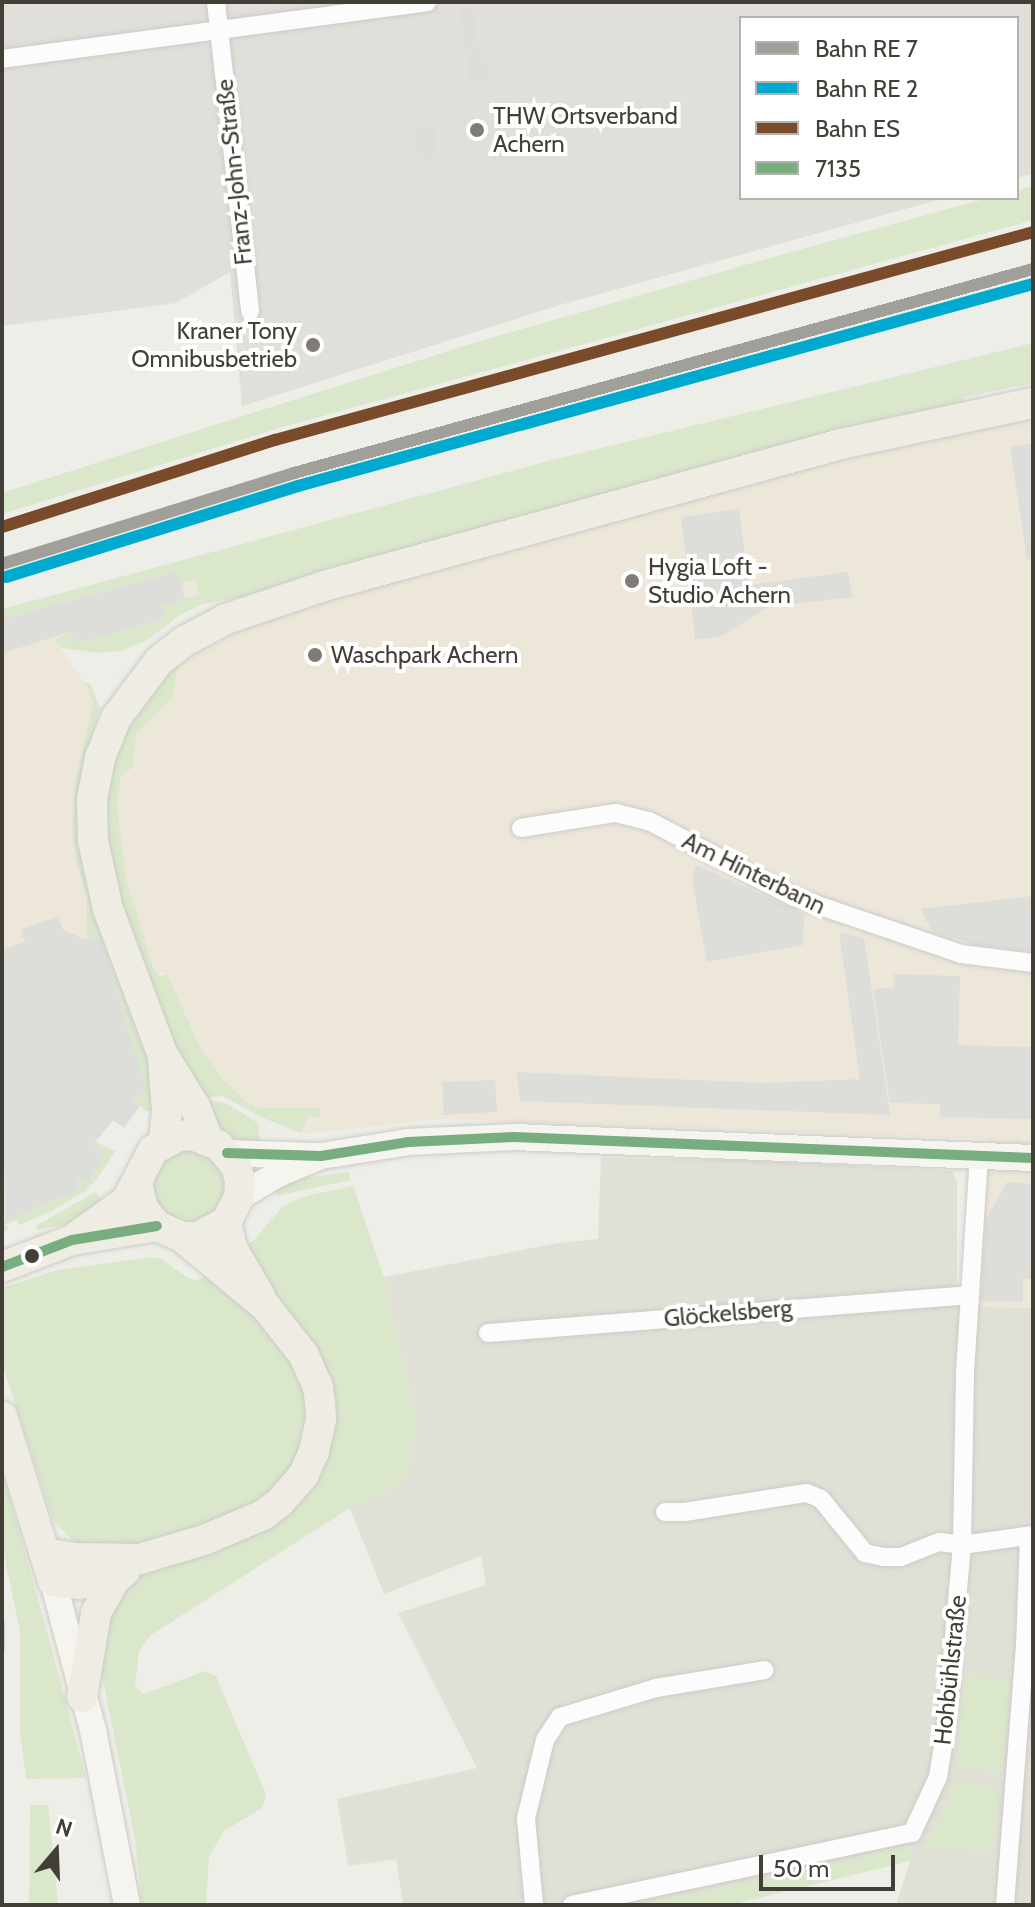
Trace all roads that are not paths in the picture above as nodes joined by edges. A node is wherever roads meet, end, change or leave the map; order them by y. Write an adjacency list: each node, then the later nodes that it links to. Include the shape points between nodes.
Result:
1 (216, 2): 3 (street, Franz-John-Straße)
2 (427, 2): 3 (street)
3 (219, 32): 4 (street); 5 (street, Franz-John-Straße)
4 (2, 59)
5 (250, 311)
6 (1026, 407): 9 (main road, via 841,444 324,586 226,619 176,648 136,687 116,718 92,799 93,841 108,909)
7 (521, 828): 8 (street, Am Hinterbann, via 616,813 649,821 794,897 961,954)
8 (1033, 963)
9 (162, 1053): 10 (main road); 11 (main road)
10 (164, 1142): 11 (main road, via 193,1135); 15 (main road, via 145,1160)
11 (218, 1146): 13 (street); 16 (main road, via 236,1166)
12 (979, 1155): 13 (street, via 514,1137 408,1142); 14 (street); 20 (street, Hohbühlstraße)
13 (321, 1156): 16 (street, via 278,1174)
14 (1033, 1158)
15 (138, 1186): 17 (main road, via 143,1208); 18 (main road, via 121,1206)
16 (232, 1210): 17 (main road, via 198,1237); 21 (main road, via 232,1248)
17 (170, 1232): 18 (main road); 21 (main road)
18 (72, 1240): 19 (main road)
19 (2, 1267)
20 (968, 1295): 22 (street, Glöckelsberg); 26 (street, Hohbühlstraße)
21 (266, 1307): 27 (main road, via 303,1354 318,1387 321,1419 304,1474 263,1515)
22 (488, 1333)
23 (2, 1416): 28 (main road)
24 (665, 1512): 26 (street, via 807,1493 821,1499 865,1553 901,1557 939,1542)
25 (1031, 1536): 26 (street); 35 (street)
26 (962, 1545): 34 (street, Hohbühlstraße, via 940,1765 912,1833)
27 (140, 1559): 28 (main road, via 75,1558); 29 (main road)
28 (49, 1567): 29 (main road, via 79,1584); 31 (street)
29 (115, 1579): 31 (main road, via 96,1613)
30 (765, 1670): 33 (street, via 656,1688 560,1717 545,1740 526,1818)
31 (82, 1697): 32 (street)
32 (127, 1905)
33 (534, 1905)
34 (572, 1905)
35 (1005, 1905)

